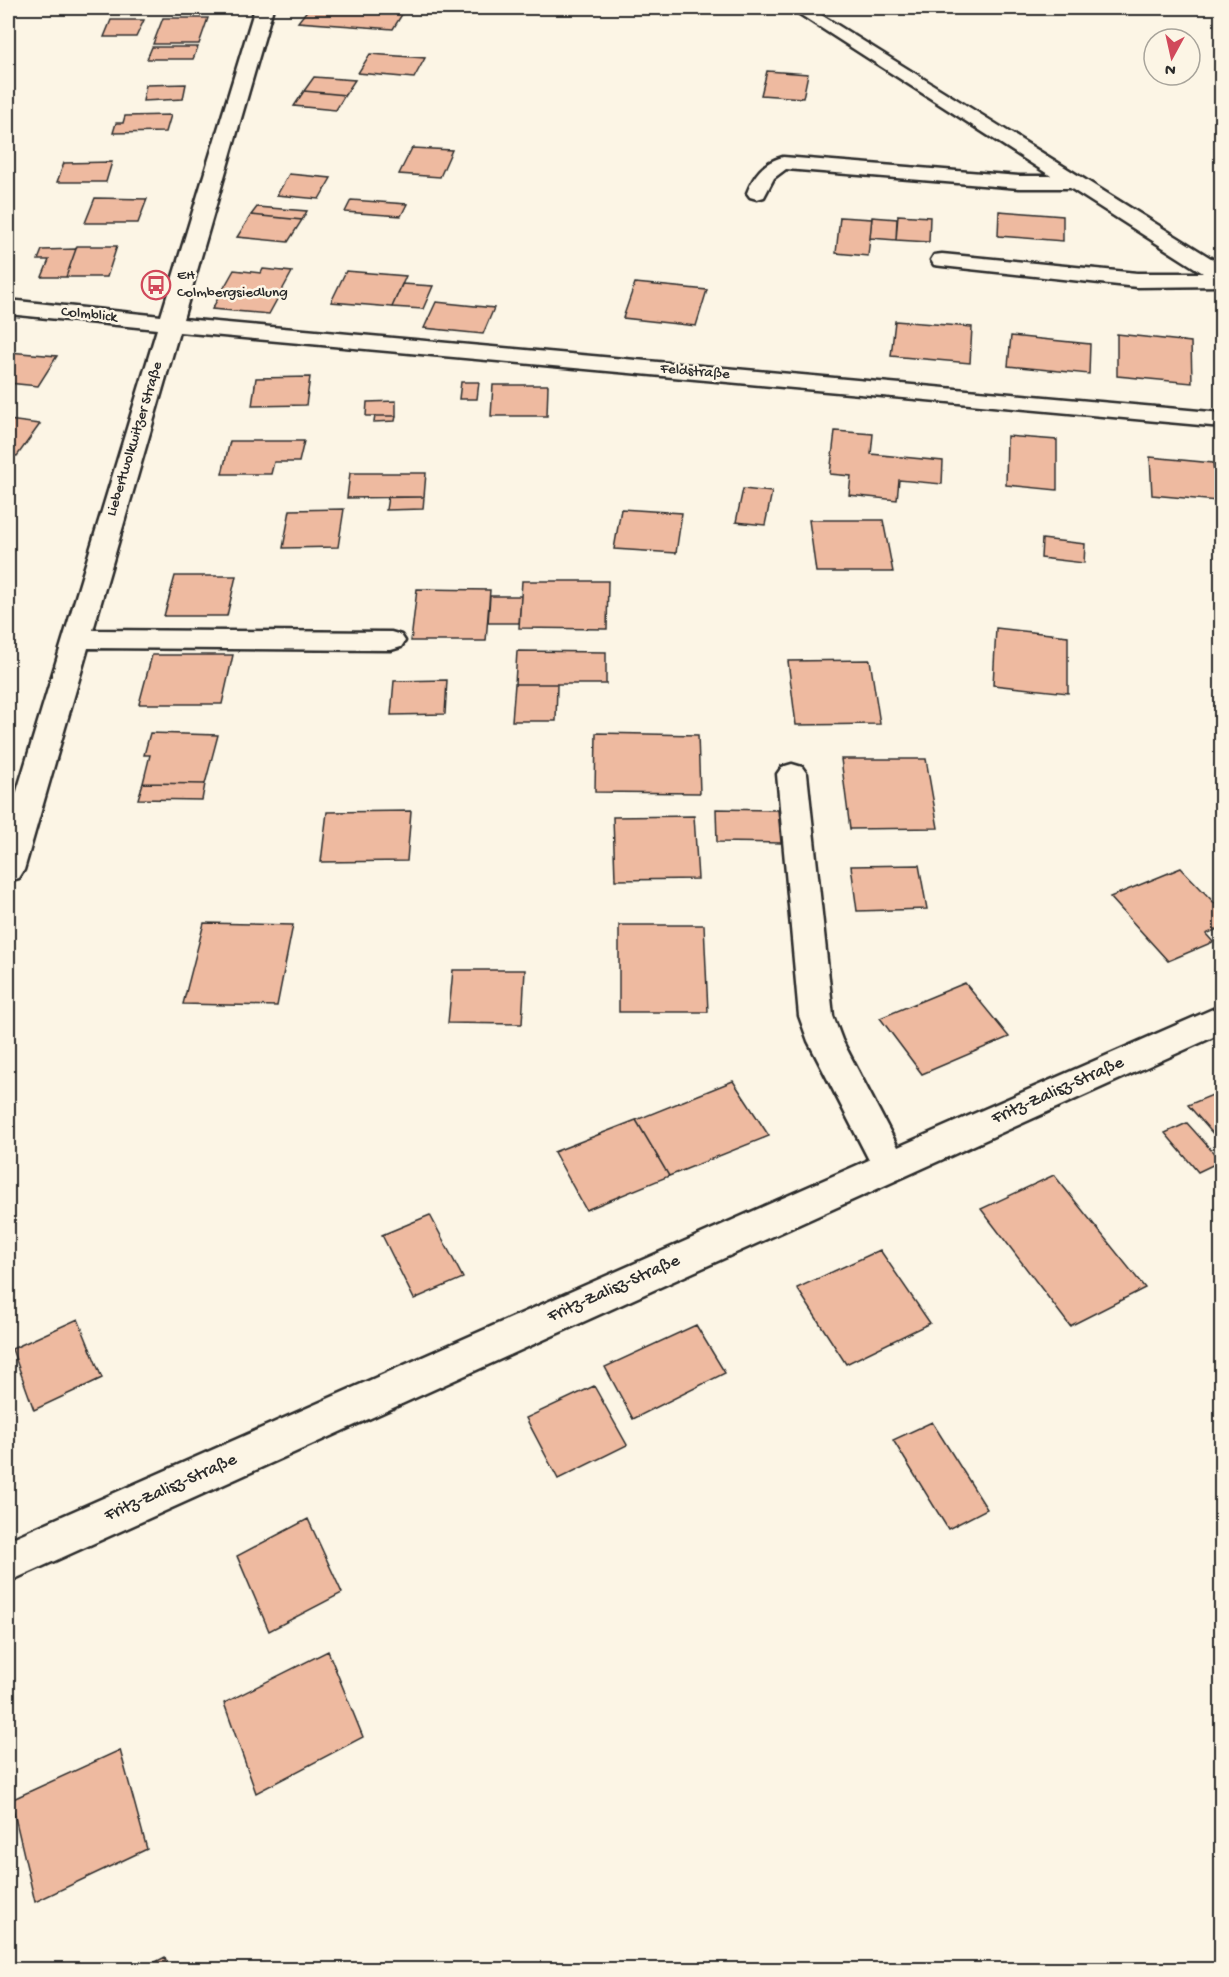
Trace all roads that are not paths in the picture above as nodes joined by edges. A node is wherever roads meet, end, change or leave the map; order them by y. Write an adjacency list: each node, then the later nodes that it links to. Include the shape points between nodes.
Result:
1 (264, 8): 8 (street, Liebertwolkwitzer Straße)
2 (799, 8): 3 (street)
3 (1074, 182): 4 (street, via 1018,182 783,163 765,173); 6 (street)
4 (756, 193)
5 (942, 260): 6 (street, via 1137,280)
6 (1221, 277)
7 (8, 307): 8 (street, Colmblick)
8 (169, 324): 9 (street, Feldstraße); 10 (street, Liebertwolkwitzer Straße)
9 (1221, 420)
10 (76, 639): 11 (street); 13 (street, Liebertwolkwitzer Straße)
11 (391, 641)
12 (792, 774): 15 (street, via 816,1016)
13 (8, 870)
14 (1221, 1018): 15 (street, Fritz-Zalisz-Straße)
15 (890, 1166): 16 (street, Fritz-Zalisz-Straße)
16 (8, 1561)

